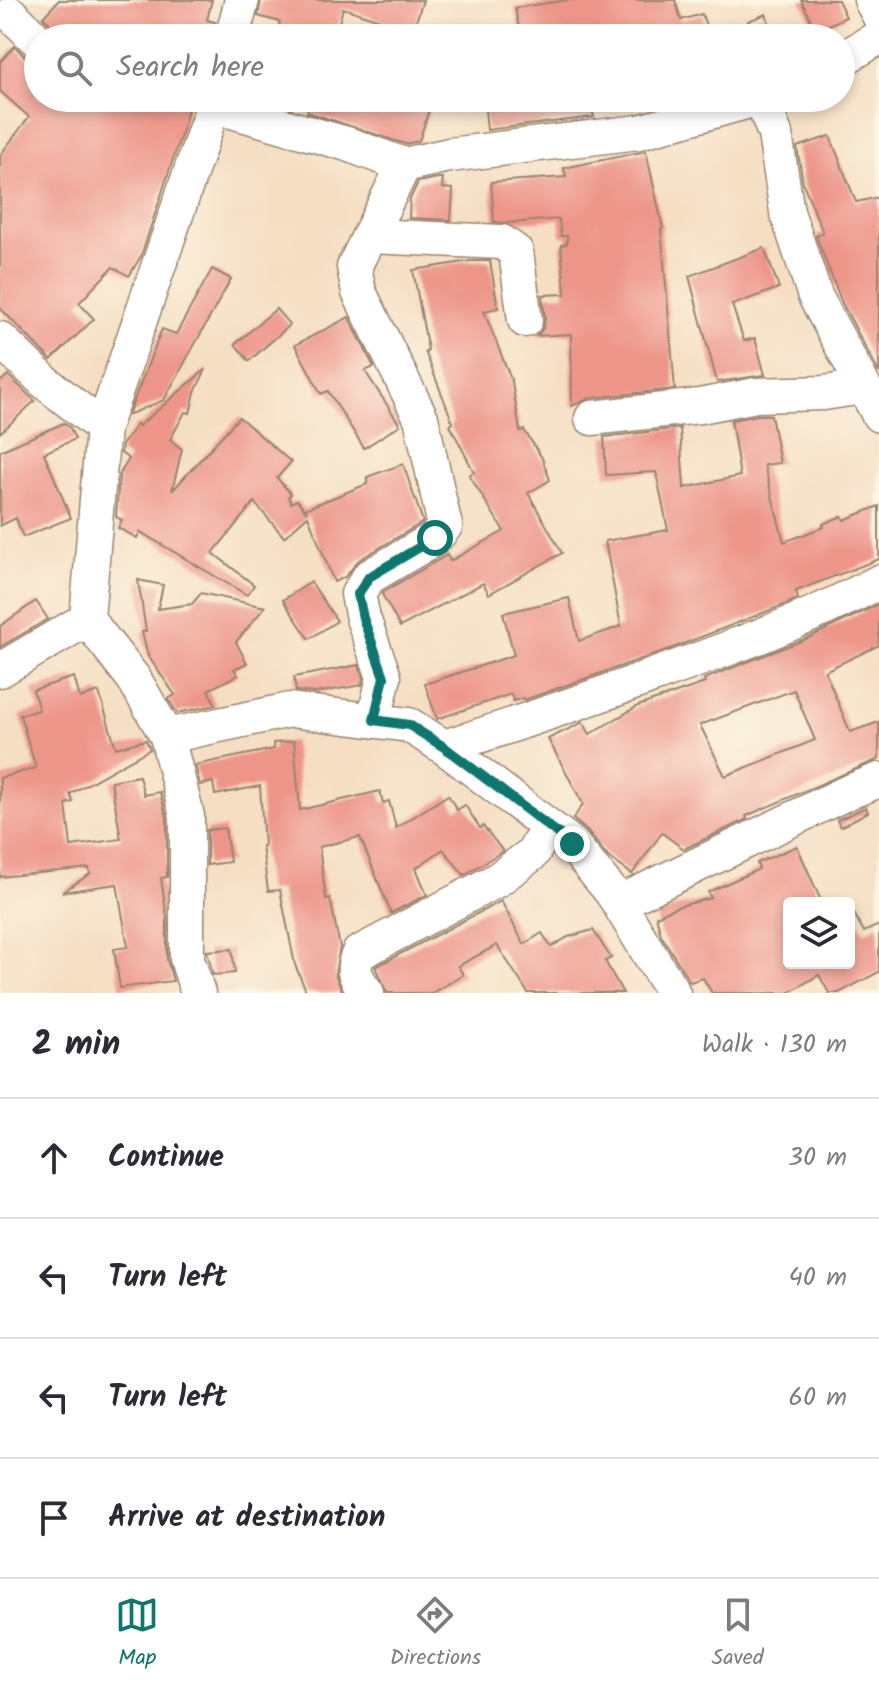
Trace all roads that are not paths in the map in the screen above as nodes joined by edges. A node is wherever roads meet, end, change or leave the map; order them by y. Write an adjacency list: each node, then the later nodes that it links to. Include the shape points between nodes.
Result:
1 (242, 0): 4 (street)
2 (871, 0): 3 (street)
3 (879, 15)
4 (236, 24)
5 (879, 37): 6 (street)
6 (855, 52)
7 (212, 112): 17 (street)
8 (246, 112): 11 (street)
9 (710, 112): 11 (street, via 639,132)
10 (767, 112): 15 (street, via 787,212 815,296)
11 (404, 165): 12 (street)
12 (369, 236): 13 (street, via 502,242 516,252); 21 (street, via 354,267 359,292 421,418 445,526 435,538 369,577 358,594 384,677)
13 (525, 320)
14 (0, 339): 17 (street)
15 (871, 401): 16 (street, via 824,393 756,395)
16 (592, 418)
17 (103, 428): 19 (street)
18 (879, 582): 23 (street, via 698,660)
19 (87, 619): 20 (street); 22 (street, via 134,679)
20 (0, 670)
21 (374, 720): 22 (street, via 290,710); 23 (street, via 409,725)
22 (167, 736): 27 (street, via 187,816 187,959)
23 (444, 747): 25 (street)
24 (879, 782): 26 (street, via 625,900)
25 (549, 827): 26 (street, via 572,844); 28 (street, via 532,854 497,880 359,953 355,976)
26 (613, 894): 29 (street)
27 (198, 993)
28 (367, 993)
29 (673, 993)

